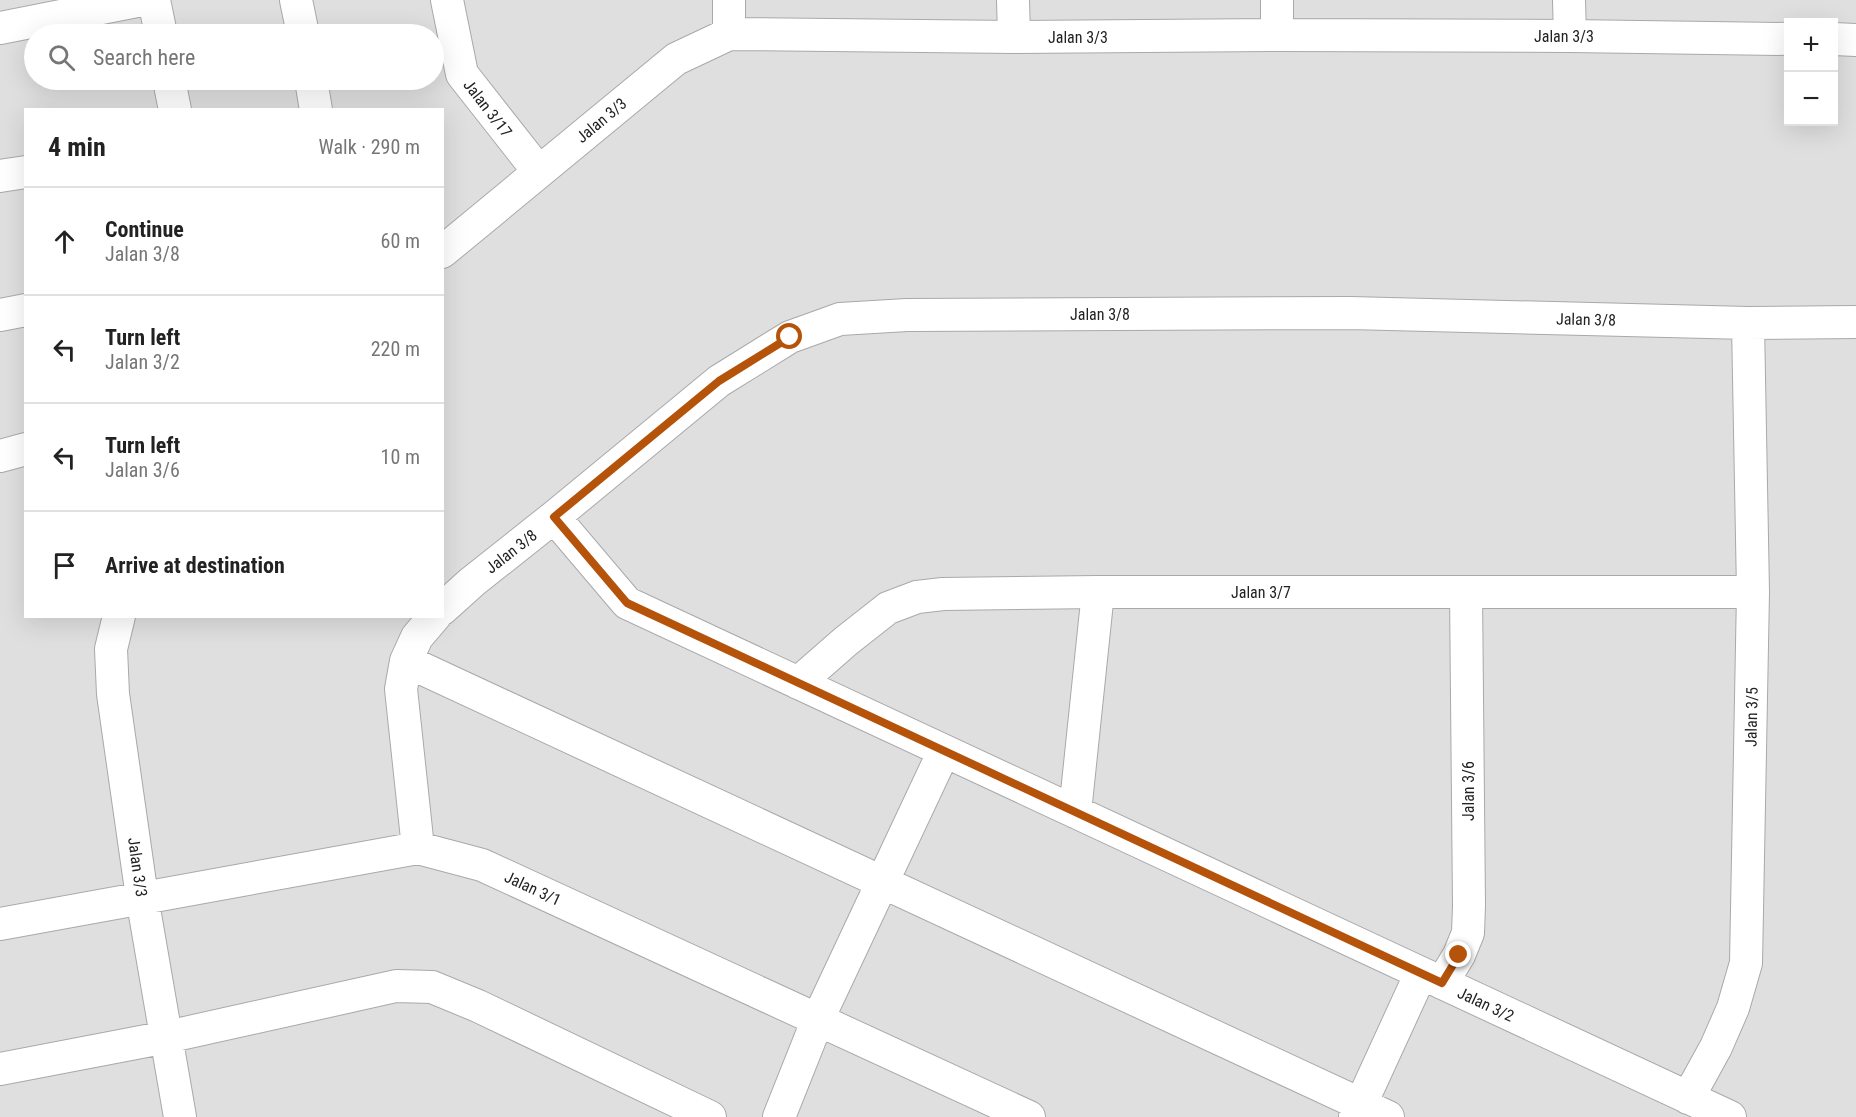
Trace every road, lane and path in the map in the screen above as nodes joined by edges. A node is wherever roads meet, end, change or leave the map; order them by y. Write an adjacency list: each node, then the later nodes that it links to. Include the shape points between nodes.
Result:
1 (142, 0): 11 (street)
2 (154, 0): 9 (street)
3 (296, 0): 10 (street)
4 (447, 0): 24 (street, Jalan 3/17, via 462,74)
5 (729, 0): 12 (street)
6 (1013, 0): 15 (street)
7 (1277, 0): 13 (street)
8 (1569, 0): 14 (street)
9 (159, 24)
10 (301, 24)
11 (0, 28)
12 (729, 34): 15 (street, Jalan 3/3); 24 (street, Jalan 3/3, via 676,58)
13 (1276, 35): 14 (street, Jalan 3/3); 15 (street, Jalan 3/3)
14 (1570, 36): 16 (street, Jalan 3/3)
15 (1014, 37)
16 (1784, 39)
17 (1838, 39): 18 (street)
18 (1856, 40)
19 (171, 90): 21 (street)
20 (313, 90): 22 (street)
21 (175, 108)
22 (316, 108)
23 (24, 172): 25 (street)
24 (539, 172): 26 (street, Jalan 3/3)
25 (0, 176)
26 (444, 250)
27 (24, 310): 28 (street)
28 (0, 315)
29 (1856, 322): 30 (street, Jalan 3/8)
30 (1748, 323): 33 (street, Jalan 3/8, via 1350,313 919,315 840,319 790,337 719,381); 36 (street, Jalan 3/5)
31 (24, 450): 32 (street)
32 (0, 456)
33 (554, 517): 37 (street, Jalan 3/8); 41 (street, Jalan 3/2, via 627,603)
34 (1098, 592): 35 (street, Jalan 3/7); 41 (street, Jalan 3/7, via 917,597 888,608); 43 (street)
35 (1466, 592): 36 (street, Jalan 3/7); 48 (street, Jalan 3/6, via 1468,924 1459,955)
36 (1753, 592): 52 (street, Jalan 3/5, via 1746,963 1733,1008)
37 (444, 607)
38 (118, 618): 46 (street, Jalan 3/3, via 111,649 113,694)
39 (433, 618): 40 (street, via 417,637)
40 (406, 661): 44 (street, via 401,689); 45 (street)
41 (798, 683): 42 (street, Jalan 3/2)
42 (944, 752): 43 (street, Jalan 3/2); 45 (street)
43 (1075, 812): 48 (street, Jalan 3/2)
44 (418, 848): 46 (street, Jalan 3/1); 49 (street, Jalan 3/1, via 482,865)
45 (884, 881): 49 (street); 53 (street)
46 (142, 897): 47 (street, Jalan 3/1); 50 (street, Jalan 3/3)
47 (0, 924)
48 (1432, 978): 52 (street, Jalan 3/2); 53 (street, Jalan 3/6)
49 (819, 1018): 56 (street); 57 (street, Jalan 3/1)
50 (166, 1037): 51 (street); 54 (street, Jalan 3/3); 55 (street, via 396,986 432,987)
51 (0, 1069)
52 (1688, 1098): 58 (street, Jalan 3/2)
53 (1368, 1113)
54 (180, 1117)
55 (710, 1117)
56 (779, 1117)
57 (1029, 1117)
58 (1730, 1117)

